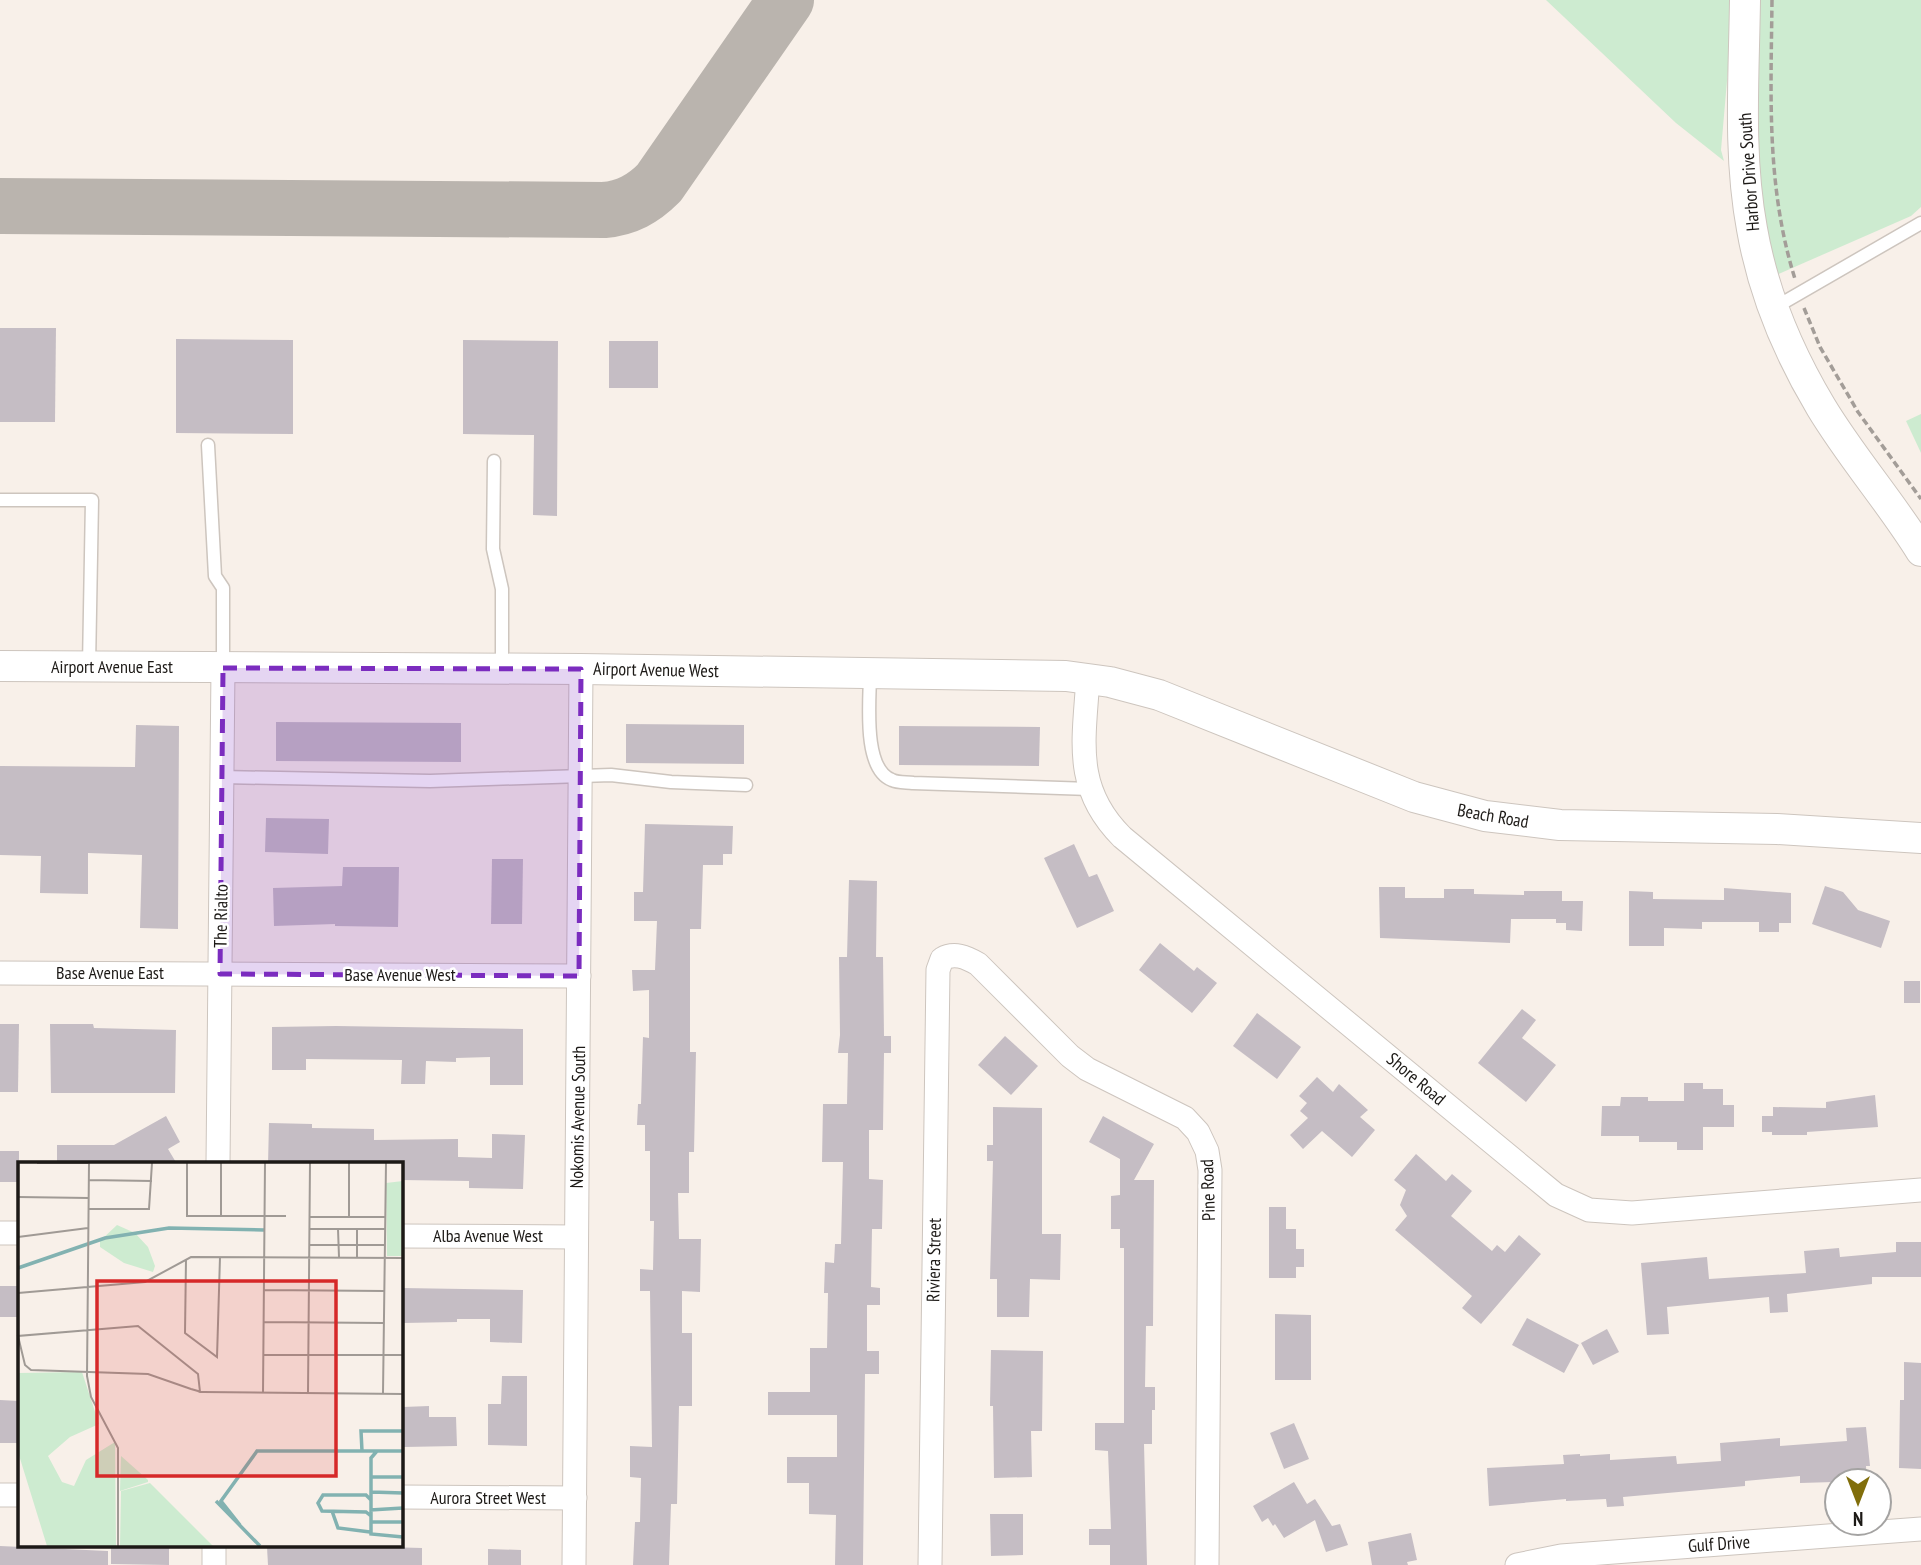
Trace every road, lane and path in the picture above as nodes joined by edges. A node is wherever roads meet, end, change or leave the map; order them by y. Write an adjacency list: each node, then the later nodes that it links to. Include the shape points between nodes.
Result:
1 (1745, 0): 6 (street, Harbor Drive South, via 1746,184 1756,249)
2 (1772, 0): 4 (path, via 1773,177)
3 (1921, 223): 6 (lane)
4 (1796, 284)
5 (1803, 306): 9 (path, via 1820,347 1858,412)
6 (1773, 308): 11 (street, Harbor Drive South, via 1822,409)
7 (208, 445): 14 (lane, via 215,576 223,588)
8 (494, 461): 15 (lane, via 493,549 502,589)
9 (1921, 499)
10 (0, 500): 13 (lane, via 92,500)
11 (1920, 553)
12 (0, 666): 13 (street, Airport Avenue East)
13 (89, 667): 14 (street, Airport Avenue East)
14 (223, 668): 15 (street, Airport Avenue West); 20 (street, The Rialto)
15 (502, 669): 16 (street, Airport Avenue West)
16 (581, 669): 17 (street, Airport Avenue West); 19 (street, Nokomis Avenue South)
17 (870, 673): 18 (street, Airport Avenue West); 22 (lane, via 871,744 876,766 892,780)
18 (1088, 678): 22 (street, Shore Road, via 1084,766); 24 (street, Beach Road, via 1179,702 1404,793 1485,816 1560,825)
19 (581, 776): 20 (lane, via 430,781); 21 (lane); 29 (street, Nokomis Avenue South)
20 (222, 778): 28 (street, The Rialto)
21 (746, 785)
22 (1090, 789): 31 (street, Shore Road, via 1101,813 1122,837 1545,1186 1573,1204 1589,1210 1632,1213)
23 (1921, 828): 24 (street)
24 (1890, 835): 25 (street, Beach Road)
25 (1921, 838)
26 (945, 957): 42 (street, Riviera Street, via 938,970); 43 (street, Pine Road, via 964,957 978,964 1070,1056 1185,1118 1207,1151)
27 (0, 973): 28 (street, Base Avenue East)
28 (220, 974): 29 (street, Base Avenue West); 30 (street, The Rialto)
29 (579, 976): 35 (street, Nokomis Avenue South)
30 (218, 1162)
31 (1921, 1190)
32 (0, 1233): 33 (street)
33 (18, 1233)
34 (402, 1236): 35 (street, Alba Avenue West)
35 (576, 1237): 39 (street, Nokomis Avenue South)
36 (0, 1495): 37 (street)
37 (18, 1495)
38 (402, 1497): 39 (street, Aurora Street West)
39 (575, 1498): 41 (street, Nokomis Avenue South)
40 (1921, 1529): 44 (street, Gulf Drive, via 1561,1556)
41 (575, 1565)
42 (930, 1565)
43 (1206, 1565)
44 (1517, 1565)

